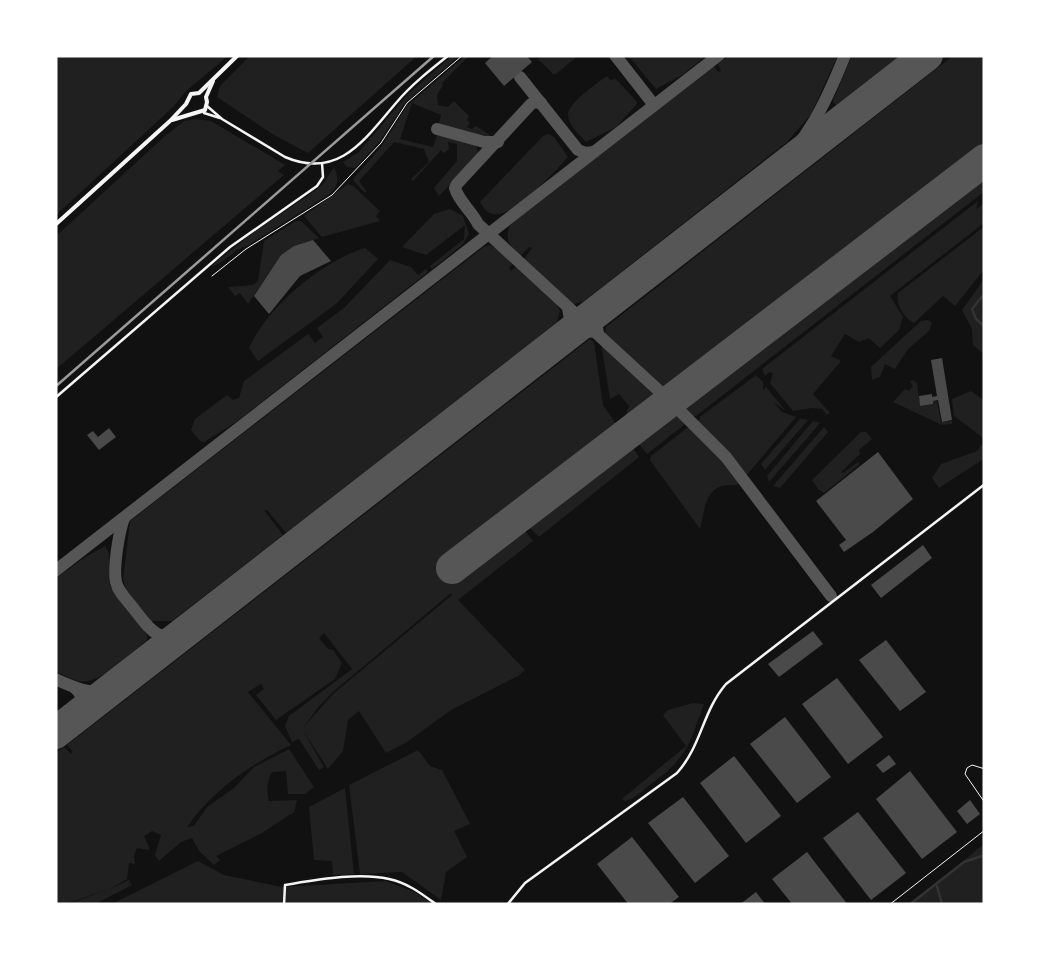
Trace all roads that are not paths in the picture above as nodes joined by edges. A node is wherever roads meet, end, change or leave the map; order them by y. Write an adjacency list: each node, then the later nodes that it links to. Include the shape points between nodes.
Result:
1 (238, 55): 4 (main road)
2 (449, 55): 13 (street, via 350,153)
3 (463, 55): 15 (lane, via 406,103 381,143 332,195)
4 (215, 77): 5 (main road); 6 (main road)
5 (199, 92): 6 (main road); 7 (main road)
6 (206, 98): 8 (main road)
7 (186, 104): 9 (main road); 12 (main road)
8 (206, 106): 10 (main road); 11 (street)
9 (193, 112): 10 (main road); 12 (main road)
10 (201, 112): 11 (street)
11 (222, 119): 13 (street, via 295,162)
12 (170, 121): 14 (main road)
13 (322, 163): 16 (street, via 317,186 244,236)
14 (55, 225)
15 (212, 276)
16 (55, 398)
17 (985, 484): 23 (street, via 726,684 710,705 695,750 676,773 516,891)
18 (985, 769): 19 (lane, via 972,765 965,774)
19 (985, 803)
20 (985, 830): 24 (lane)
21 (284, 905): 22 (street, via 285,885 347,878 387,878)
22 (438, 905)
23 (508, 905)
24 (889, 905)

